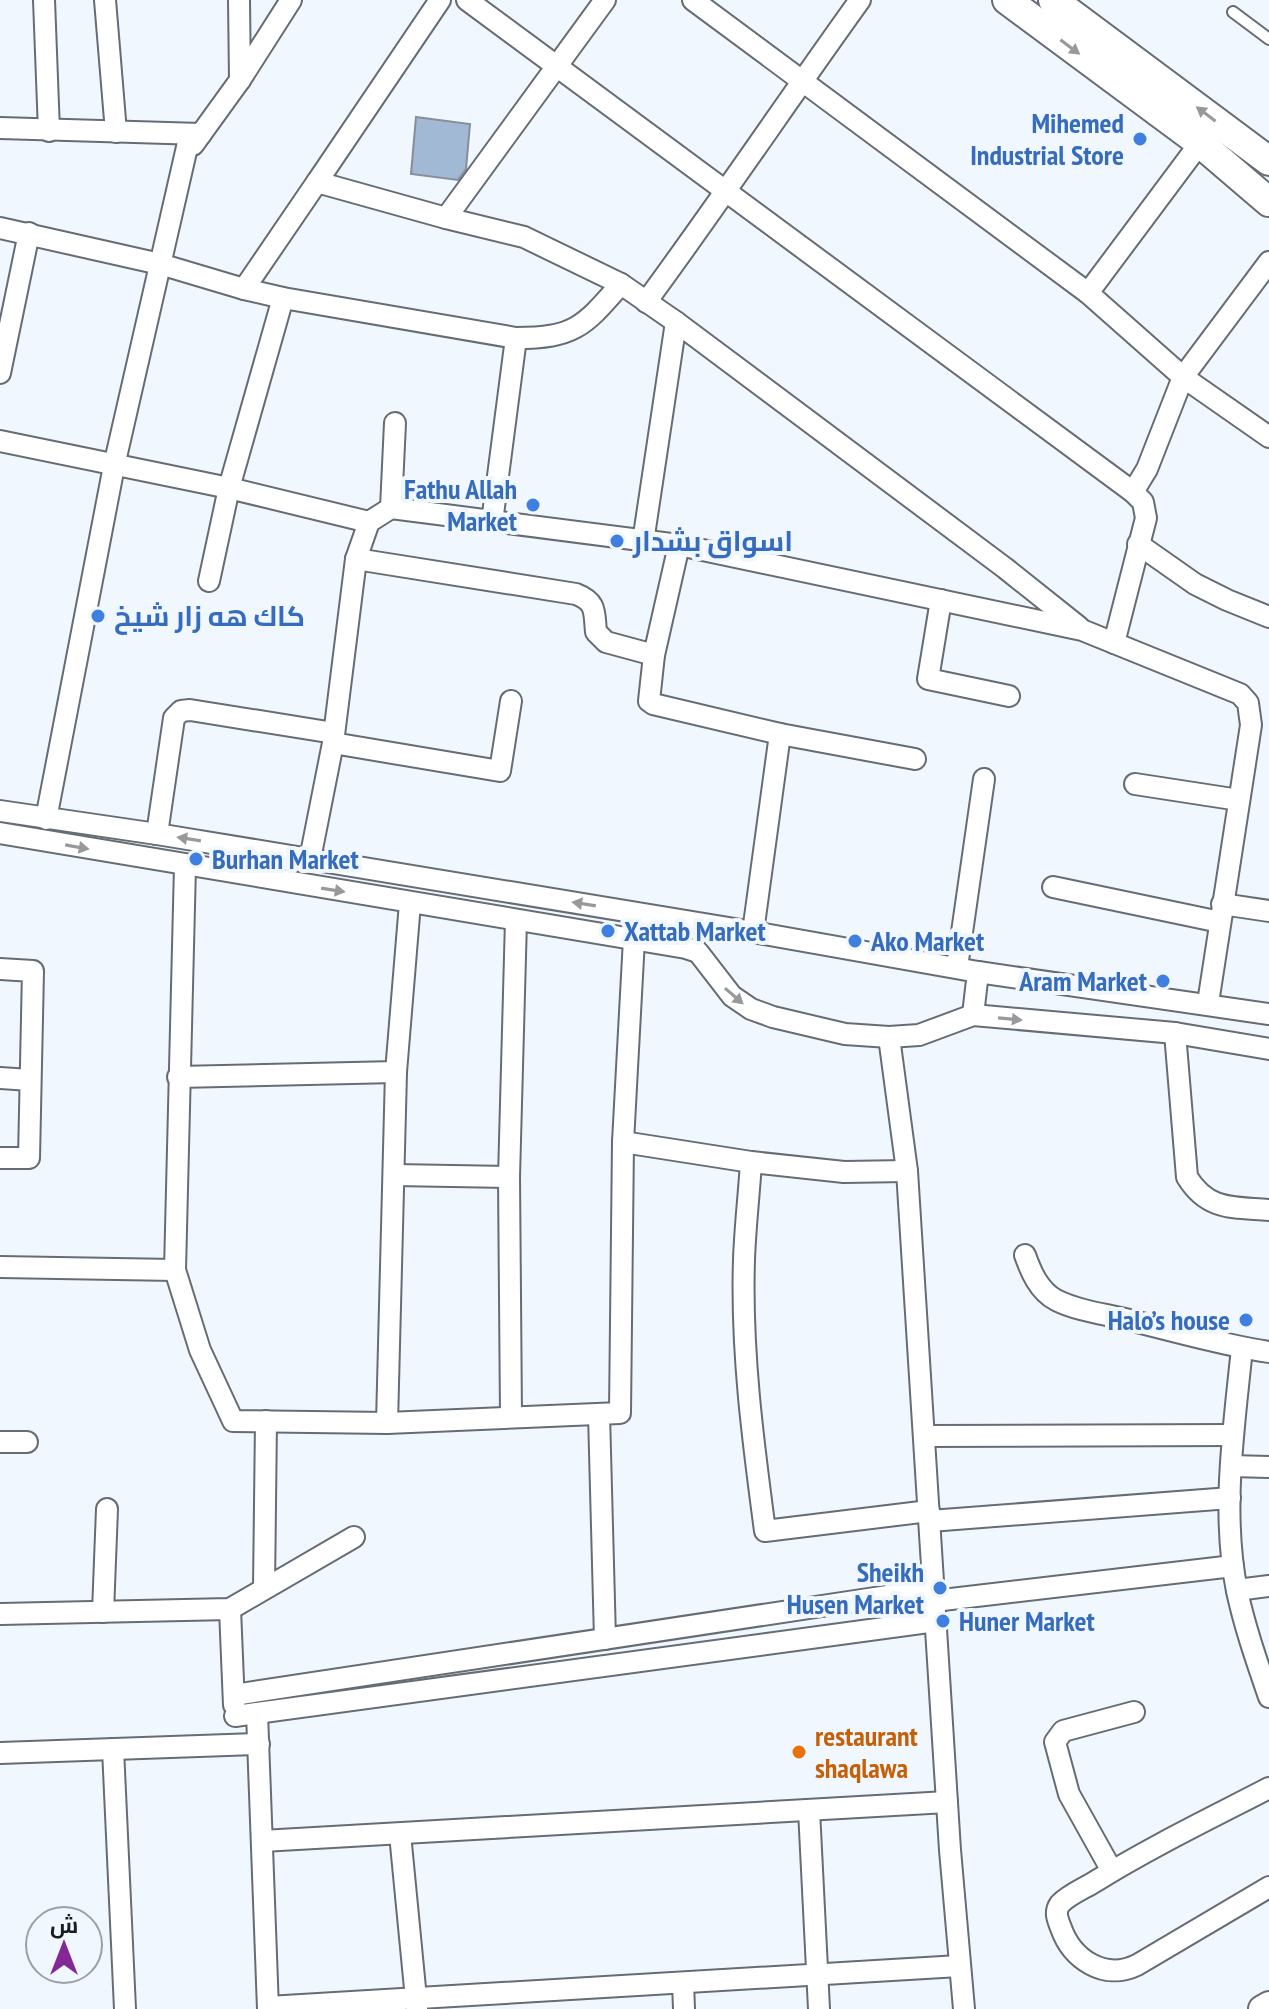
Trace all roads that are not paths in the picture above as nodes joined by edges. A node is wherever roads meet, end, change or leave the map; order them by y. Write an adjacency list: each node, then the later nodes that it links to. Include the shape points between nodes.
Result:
1 (44, 0): 18 (street)
2 (105, 0): 19 (street)
3 (239, 0): 15 (street)
4 (291, 0): 15 (street)
5 (440, 0): 23 (street)
6 (467, 0): 14 (street)
7 (605, 0): 14 (street)
8 (693, 0): 16 (street)
9 (860, 0): 16 (street)
10 (1007, 0): 21 (main road, one-way to 21)
11 (1053, 0): 22 (main road, one-way to 11)
12 (1233, 12): 13 (lane)
13 (1269, 39)
14 (557, 66): 24 (street); 26 (street)
15 (240, 80): 20 (street)
16 (802, 81): 24 (street); 33 (street)
17 (0, 128): 18 (street)
18 (49, 131): 19 (street)
19 (116, 132): 20 (street)
20 (196, 134): 30 (street, via 184,158)
21 (1200, 143): 25 (main road); 33 (street)
22 (1269, 161)
23 (317, 182): 26 (street); 32 (street)
24 (726, 193): 35 (street); 45 (street)
25 (1269, 202)
26 (446, 218): 31 (street, via 524,237)
27 (0, 228): 28 (street)
28 (29, 233): 30 (street); 38 (street)
29 (1269, 262): 39 (street)
30 (160, 264): 32 (street); 43 (street)
31 (621, 284): 35 (street); 37 (street, via 581,326 542,338)
32 (244, 289): 34 (street)
33 (1088, 293): 39 (street)
34 (283, 298): 37 (street); 44 (street)
35 (646, 302): 36 (street)
36 (676, 322): 49 (street); 56 (street)
37 (516, 338): 48 (street)
38 (0, 373)
39 (1183, 377): 41 (street); 45 (street)
40 (395, 423): 46 (street)
41 (1269, 437)
42 (0, 441): 43 (street)
43 (114, 466): 44 (street); 68 (street)
44 (229, 488): 47 (street); 53 (street)
45 (1133, 492): 50 (street, via 1143,502 1146,518)
46 (391, 508): 47 (street); 48 (street)
47 (369, 522): 52 (street)
48 (492, 522): 49 (street)
49 (643, 542): 51 (street)
50 (1138, 544): 55 (street, via 1195,584); 57 (street)
51 (679, 545): 54 (street); 58 (street)
52 (356, 559): 58 (street, via 576,594 588,598 596,632 606,642); 62 (street)
53 (209, 581)
54 (941, 600): 56 (street); 59 (street, via 928,679)
55 (1269, 617)
56 (1082, 630): 57 (street)
57 (1114, 643): 66 (street, via 1240,694 1248,703 1251,725)
58 (654, 655): 61 (street, via 648,694 653,704)
59 (1009, 696)
60 (511, 701): 62 (street, via 500,771)
61 (780, 734): 63 (street); 79 (street)
62 (333, 738): 70 (street, via 181,711 174,718); 71 (street)
63 (915, 759)
64 (984, 779): 82 (street)
65 (1135, 784): 66 (street)
66 (1239, 800): 76 (street)
67 (0, 811): 68 (street)
68 (46, 819): 70 (street)
69 (0, 833): 72 (street, one-way to 72)
70 (157, 834): 71 (street, one-way to 70)
71 (310, 859): 78 (street, one-way to 71)
72 (185, 866): 74 (street, one-way to 74); 92 (street)
73 (1053, 887): 76 (street)
74 (410, 903): 77 (street); 91 (street)
75 (1269, 911): 76 (street)
76 (1221, 913): 85 (street)
77 (516, 920): 80 (street); 100 (street)
78 (713, 925): 79 (street); 81 (street)
79 (753, 932): 82 (street)
80 (634, 939): 81 (street, via 686,948); 95 (street)
81 (706, 959): 89 (street, one-way to 89, via 732,996 751,1009 845,1034)
82 (957, 967): 84 (street)
83 (0, 969): 94 (street, via 33,971)
84 (978, 972): 85 (street); 87 (street)
85 (1208, 1003): 86 (street)
86 (1269, 1014)
87 (973, 1015): 88 (street, one-way to 88); 89 (street, via 919,1035)
88 (1175, 1033): 90 (street); 101 (street, via 1187,1177 1212,1203)
89 (889, 1037): 98 (street)
90 (1269, 1049)
91 (396, 1072): 92 (street); 99 (street)
92 (178, 1077): 104 (street)
93 (0, 1078): 94 (street)
94 (30, 1080): 96 (street, via 29,1158)
95 (623, 1142): 97 (street); 107 (street, via 620,1413)
96 (0, 1158)
97 (751, 1162): 98 (street, via 844,1172); 119 (street, via 745,1318 765,1531)
98 (907, 1171): 112 (street)
99 (394, 1175): 100 (street); 110 (street)
100 (509, 1177): 108 (street)
101 (1269, 1210)
102 (1025, 1255): 105 (street, via 1032,1275 1055,1299)
103 (0, 1267): 104 (street)
104 (175, 1270): 109 (street, via 200,1350 233,1421)
105 (1242, 1348): 106 (street); 111 (street)
106 (1269, 1352)
107 (599, 1414): 108 (street); 129 (street)
108 (511, 1416): 110 (street)
109 (266, 1421): 110 (street); 123 (street)
110 (387, 1423)
111 (1233, 1435): 112 (street); 115 (street)
112 (924, 1436): 119 (street)
113 (0, 1442): 114 (street)
114 (27, 1442)
115 (1231, 1466): 116 (street); 117 (street)
116 (1269, 1467)
117 (1230, 1498): 119 (street); 121 (street)
118 (107, 1509): 127 (street)
119 (929, 1516): 125 (street)
120 (354, 1537): 123 (street)
121 (1233, 1566): 124 (street); 125 (street)
122 (1269, 1586): 124 (street)
123 (264, 1588): 126 (street)
124 (1237, 1590): 131 (street)
125 (935, 1604): 129 (street); 133 (street); 140 (street)
126 (230, 1609): 127 (street); 130 (street)
127 (103, 1612): 128 (street)
128 (0, 1614)
129 (605, 1639): 130 (street)
130 (234, 1695): 134 (street)
131 (1269, 1697)
132 (1134, 1712): 144 (street, via 1063,1731 1055,1742 1069,1794)
133 (257, 1713): 134 (street); 135 (street)
134 (235, 1716): 136 (street)
135 (259, 1744): 136 (street); 143 (street)
136 (236, 1745): 137 (street)
137 (113, 1749): 138 (street); 153 (street)
138 (0, 1753)
139 (1269, 1788): 144 (street)
140 (947, 1802): 141 (street); 146 (street)
141 (809, 1810): 142 (street); 147 (street)
142 (400, 1834): 143 (street); 150 (street)
143 (262, 1841): 152 (street)
144 (1112, 1871): 145 (street, via 1056,1911 1074,1953 1107,1971 1137,1965)
145 (1269, 1887)
146 (959, 1966): 147 (street); 156 (street)
147 (817, 1975): 148 (street); 155 (street)
148 (683, 1983): 149 (street); 154 (street)
149 (554, 2000): 150 (street)
150 (416, 2004): 152 (street)
151 (1269, 2005): 157 (street)
152 (268, 2008)
153 (125, 2009)
154 (684, 2009)
155 (819, 2009)
156 (964, 2009)
157 (1262, 2009)

